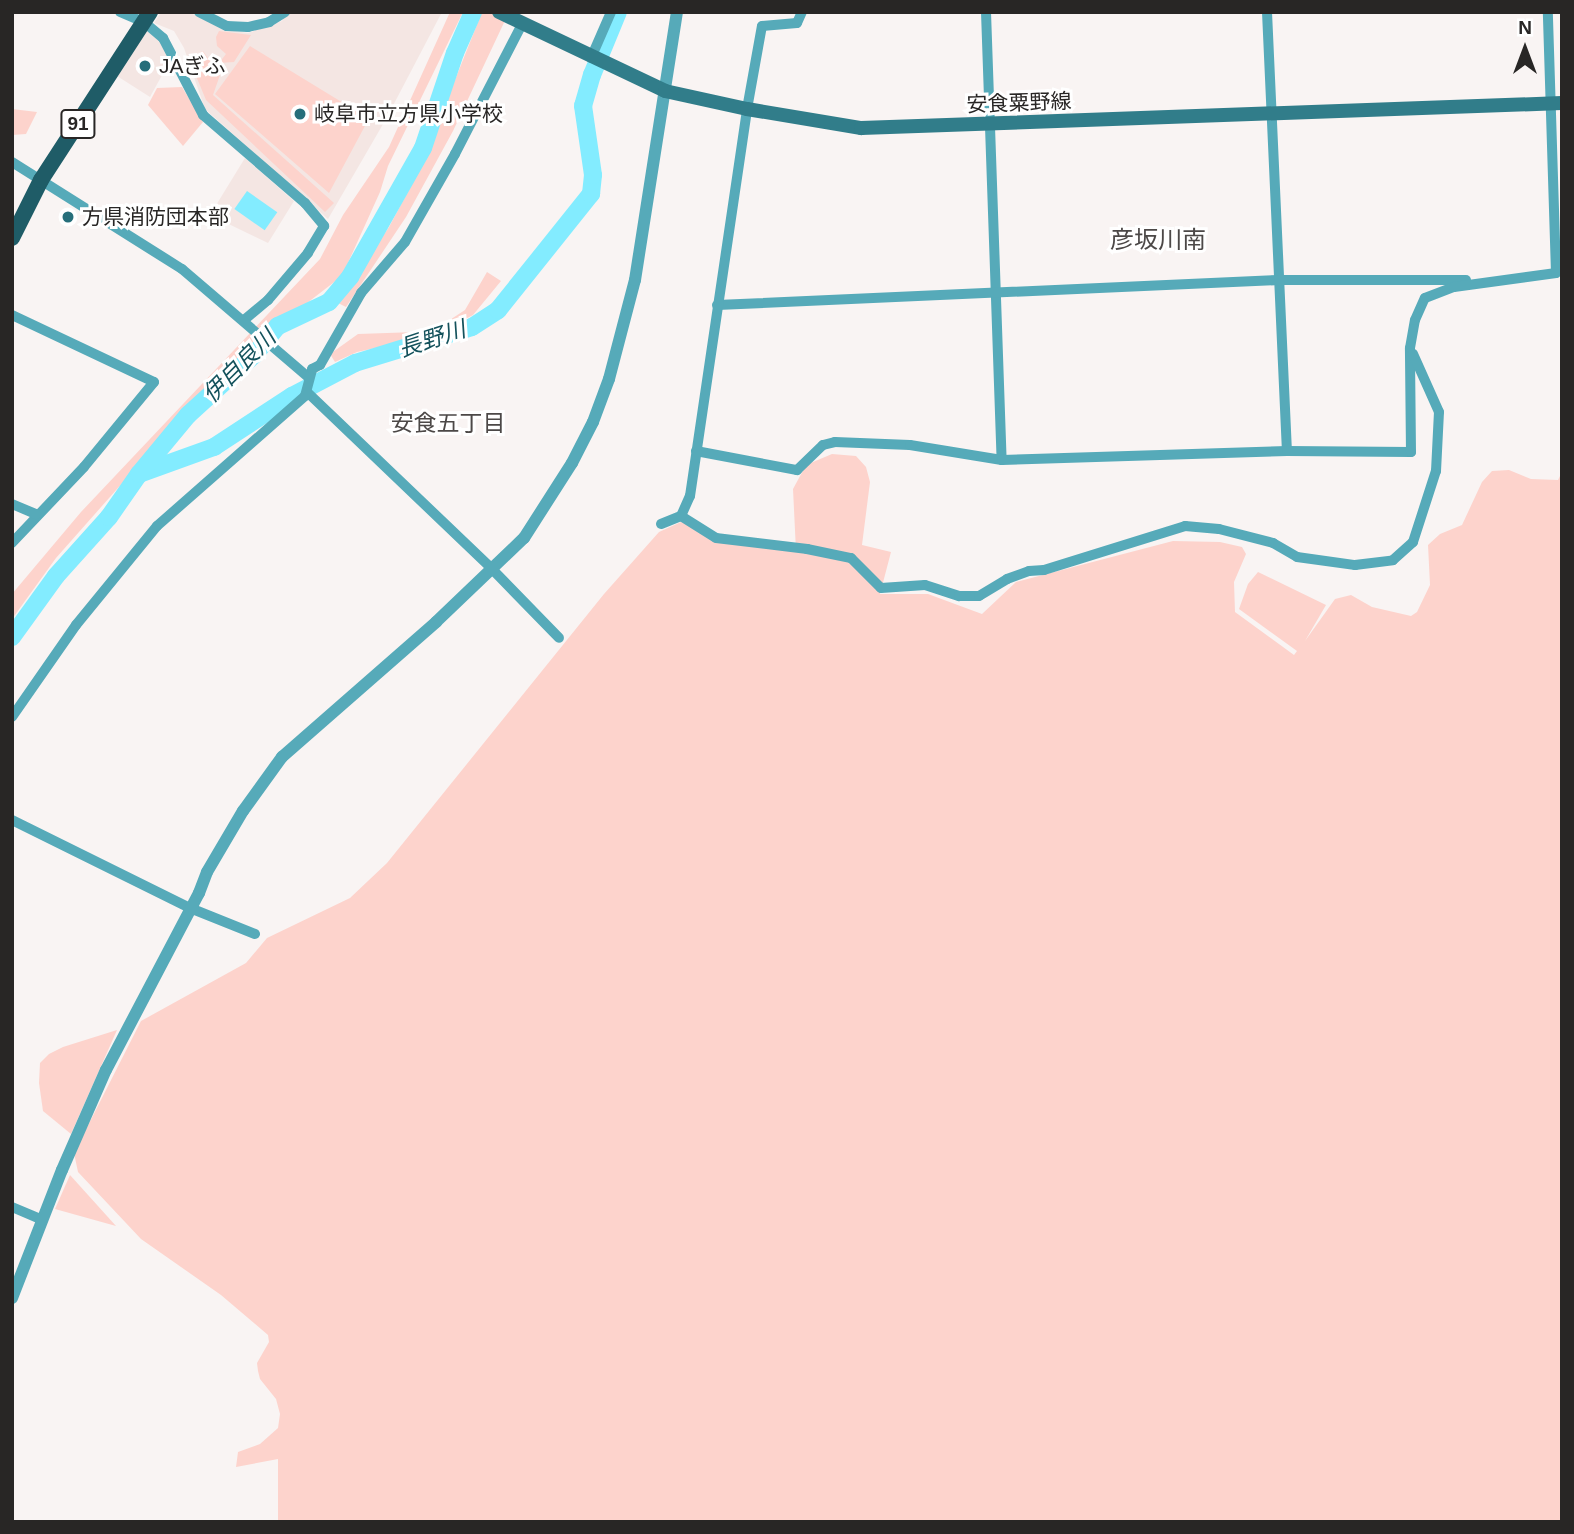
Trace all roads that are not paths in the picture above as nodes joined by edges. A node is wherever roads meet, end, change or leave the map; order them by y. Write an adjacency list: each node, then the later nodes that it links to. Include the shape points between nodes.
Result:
1 (120, 12): 11 (street)
2 (198, 12): 3 (street, via 226,26 248,27)
3 (285, 12)
4 (499, 12): 12 (main road, 安食粟野線)
5 (611, 12): 13 (street)
6 (677, 12): 14 (street)
7 (802, 12): 16 (street, via 797,23 762,26)
8 (986, 12): 18 (street)
9 (1267, 12): 17 (street)
10 (1548, 12): 15 (street)
11 (147, 17): 20 (main road, 91); 27 (street, via 173,51 203,115 305,202 324,226 292,272)
12 (518, 22): 13 (main road, 安食粟野線); 29 (street, via 455,154 405,242 361,293 320,365)
13 (592, 58): 14 (main road, 安食粟野線)
14 (665, 91): 16 (main road, 安食粟野線); 39 (street, via 635,281 609,379 567,472 524,538)
15 (1558, 103): 17 (main road, 安食粟野線); 23 (street, via 1556,273)
16 (747, 109): 18 (main road, 安食粟野線, via 861,128); 25 (street)
17 (1270, 114): 18 (main road, 安食粟野線); 22 (street)
18 (989, 125): 24 (street)
19 (12, 162): 20 (street)
20 (41, 180): 21 (main road, 91); 27 (street, via 183,269)
21 (12, 238)
22 (1279, 280): 23 (street); 24 (street); 32 (street)
23 (1520, 280): 28 (street, via 1454,287 1425,298)
24 (998, 294): 25 (street); 33 (street)
25 (717, 305): 31 (street)
26 (12, 315): 35 (street, via 153,382 84,467)
27 (246, 321): 29 (street)
28 (1410, 348): 32 (street, via 1411,452); 36 (street, via 1439,412 1436,471 1413,542 1393,560 1355,565 1297,557 1273,543 1219,529 1185,526 1029,571 979,596 959,596 925,585 881,589 851,558 716,538)
29 (304, 373): 30 (street)
30 (307, 392): 39 (street); 41 (street, via 288,414 157,526 76,625)
31 (696, 451): 33 (street, via 797,470 823,446 835,442 896,444); 36 (street, via 690,496)
32 (1287, 451): 33 (street)
33 (1002, 460)
34 (12, 504): 35 (street)
35 (36, 514): 38 (street)
36 (681, 516): 37 (street)
37 (660, 524)
38 (12, 543)
39 (492, 569): 40 (street); 43 (street, via 282,757 227,837)
40 (559, 638)
41 (12, 717)
42 (12, 820): 43 (street)
43 (190, 908): 44 (street); 46 (street, via 128,1025)
44 (255, 934)
45 (12, 1207): 46 (street)
46 (43, 1218): 47 (street)
47 (12, 1298)

